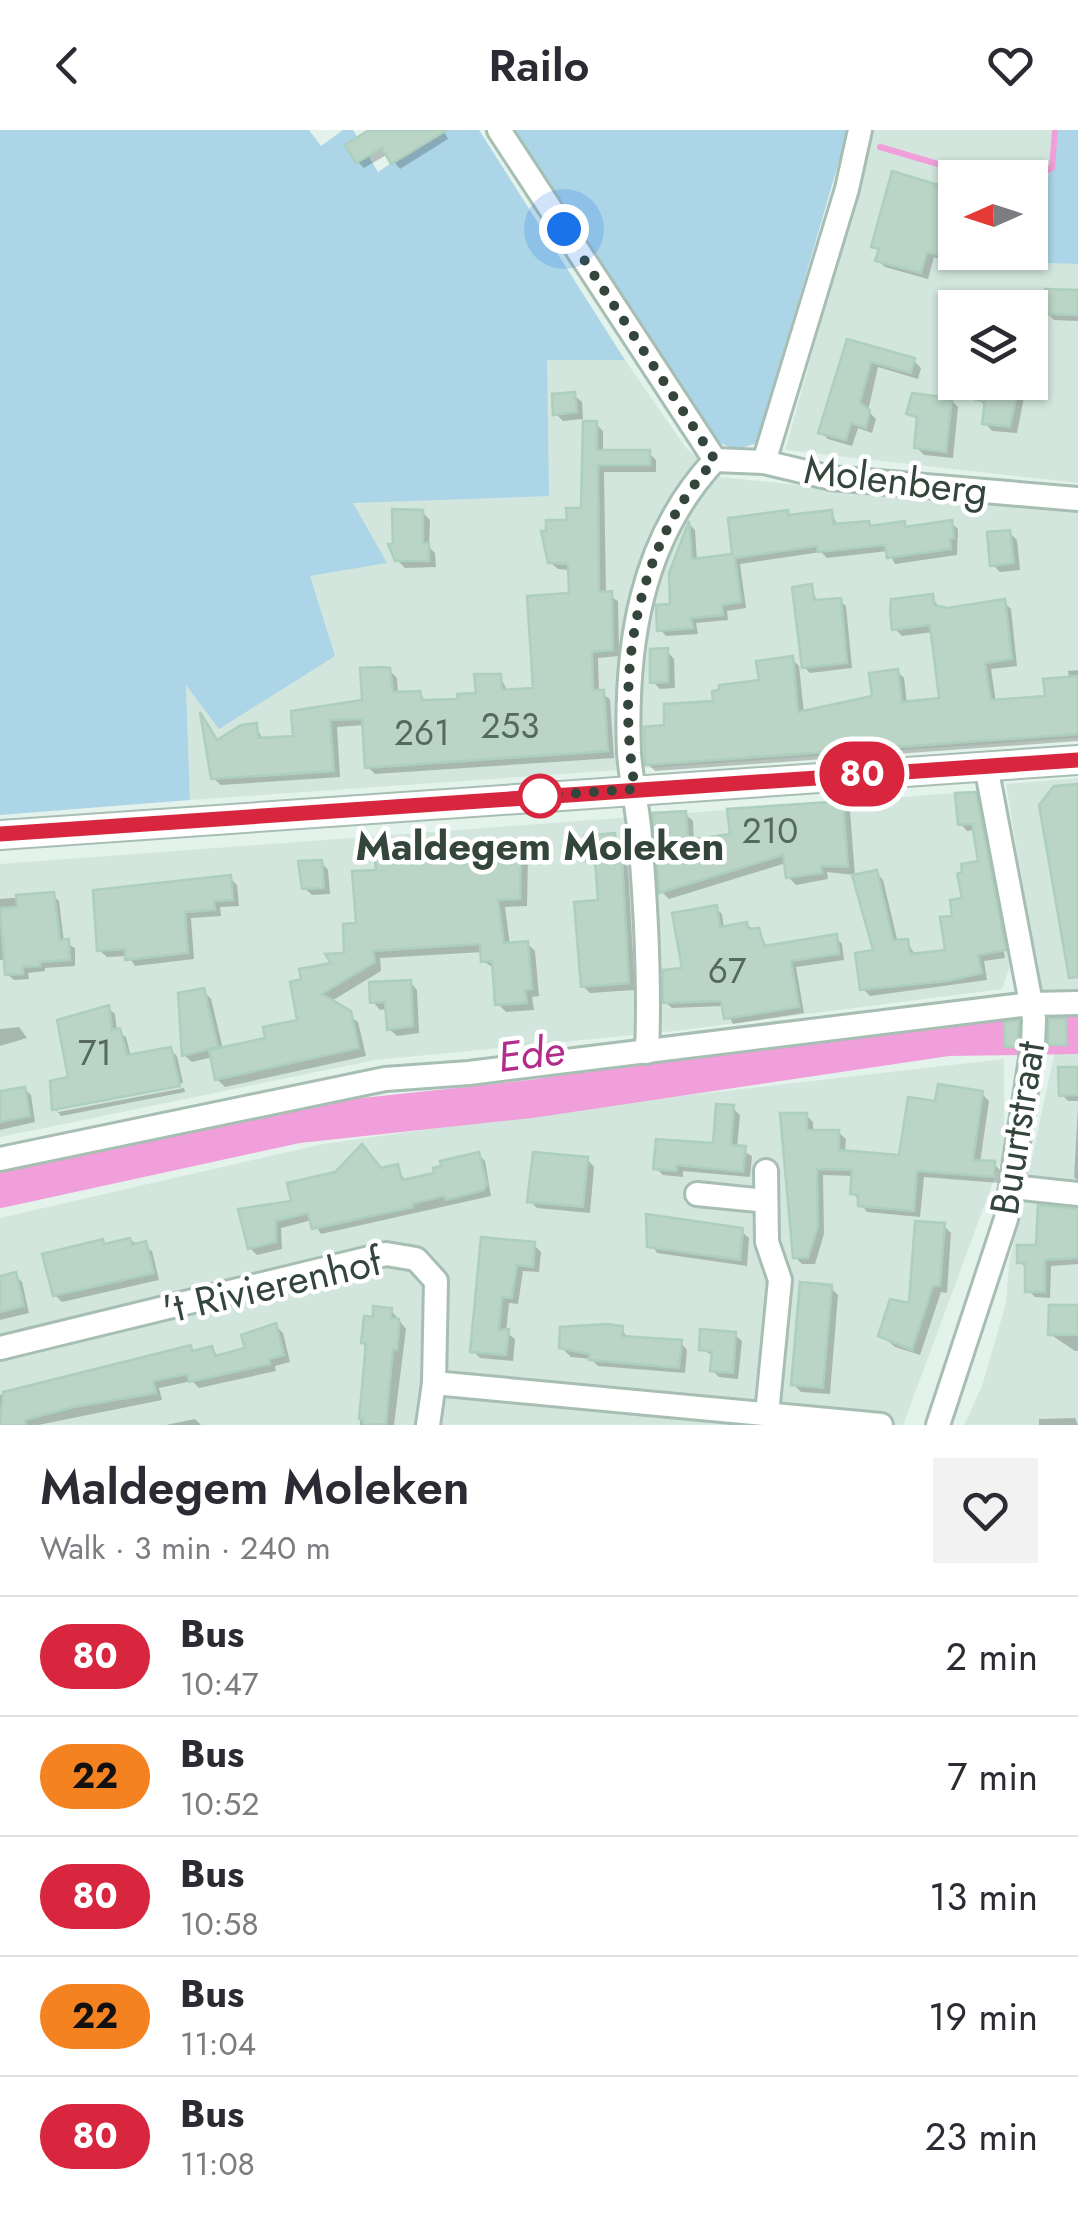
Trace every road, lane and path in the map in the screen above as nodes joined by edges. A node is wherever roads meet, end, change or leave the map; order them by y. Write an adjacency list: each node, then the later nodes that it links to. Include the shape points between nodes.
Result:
1 (500, 130): 3 (street)
2 (860, 130): 4 (street)
3 (715, 460): 4 (street, Molenberg); 8 (street, via 664,533 640,600 630,740)
4 (764, 462): 5 (street, Molenberg, via 831,478)
5 (1078, 499)
6 (1078, 760): 7 (street)
7 (986, 766): 8 (street); 11 (street, Buurtstraat)
8 (635, 789): 9 (street); 12 (street)
9 (0, 834)
10 (1078, 1004): 11 (street)
11 (1032, 1011): 12 (street); 15 (street, Buurtstraat, via 1034,1046)
12 (647, 1052): 13 (street, via 385,1079)
13 (0, 1159)
14 (766, 1171): 18 (street)
15 (1012, 1187): 17 (street); 24 (street, Buurtstraat)
16 (697, 1194): 18 (street)
17 (1078, 1194)
18 (766, 1201): 21 (street, via 767,1242 780,1280)
19 (0, 1348): 20 (street, 't Rivierenhof, via 386,1254 416,1259 436,1282)
20 (434, 1383): 21 (street); 22 (street, 't Rivierenhof)
21 (766, 1414): 23 (street)
22 (428, 1425)
23 (881, 1425)
24 (938, 1425)

